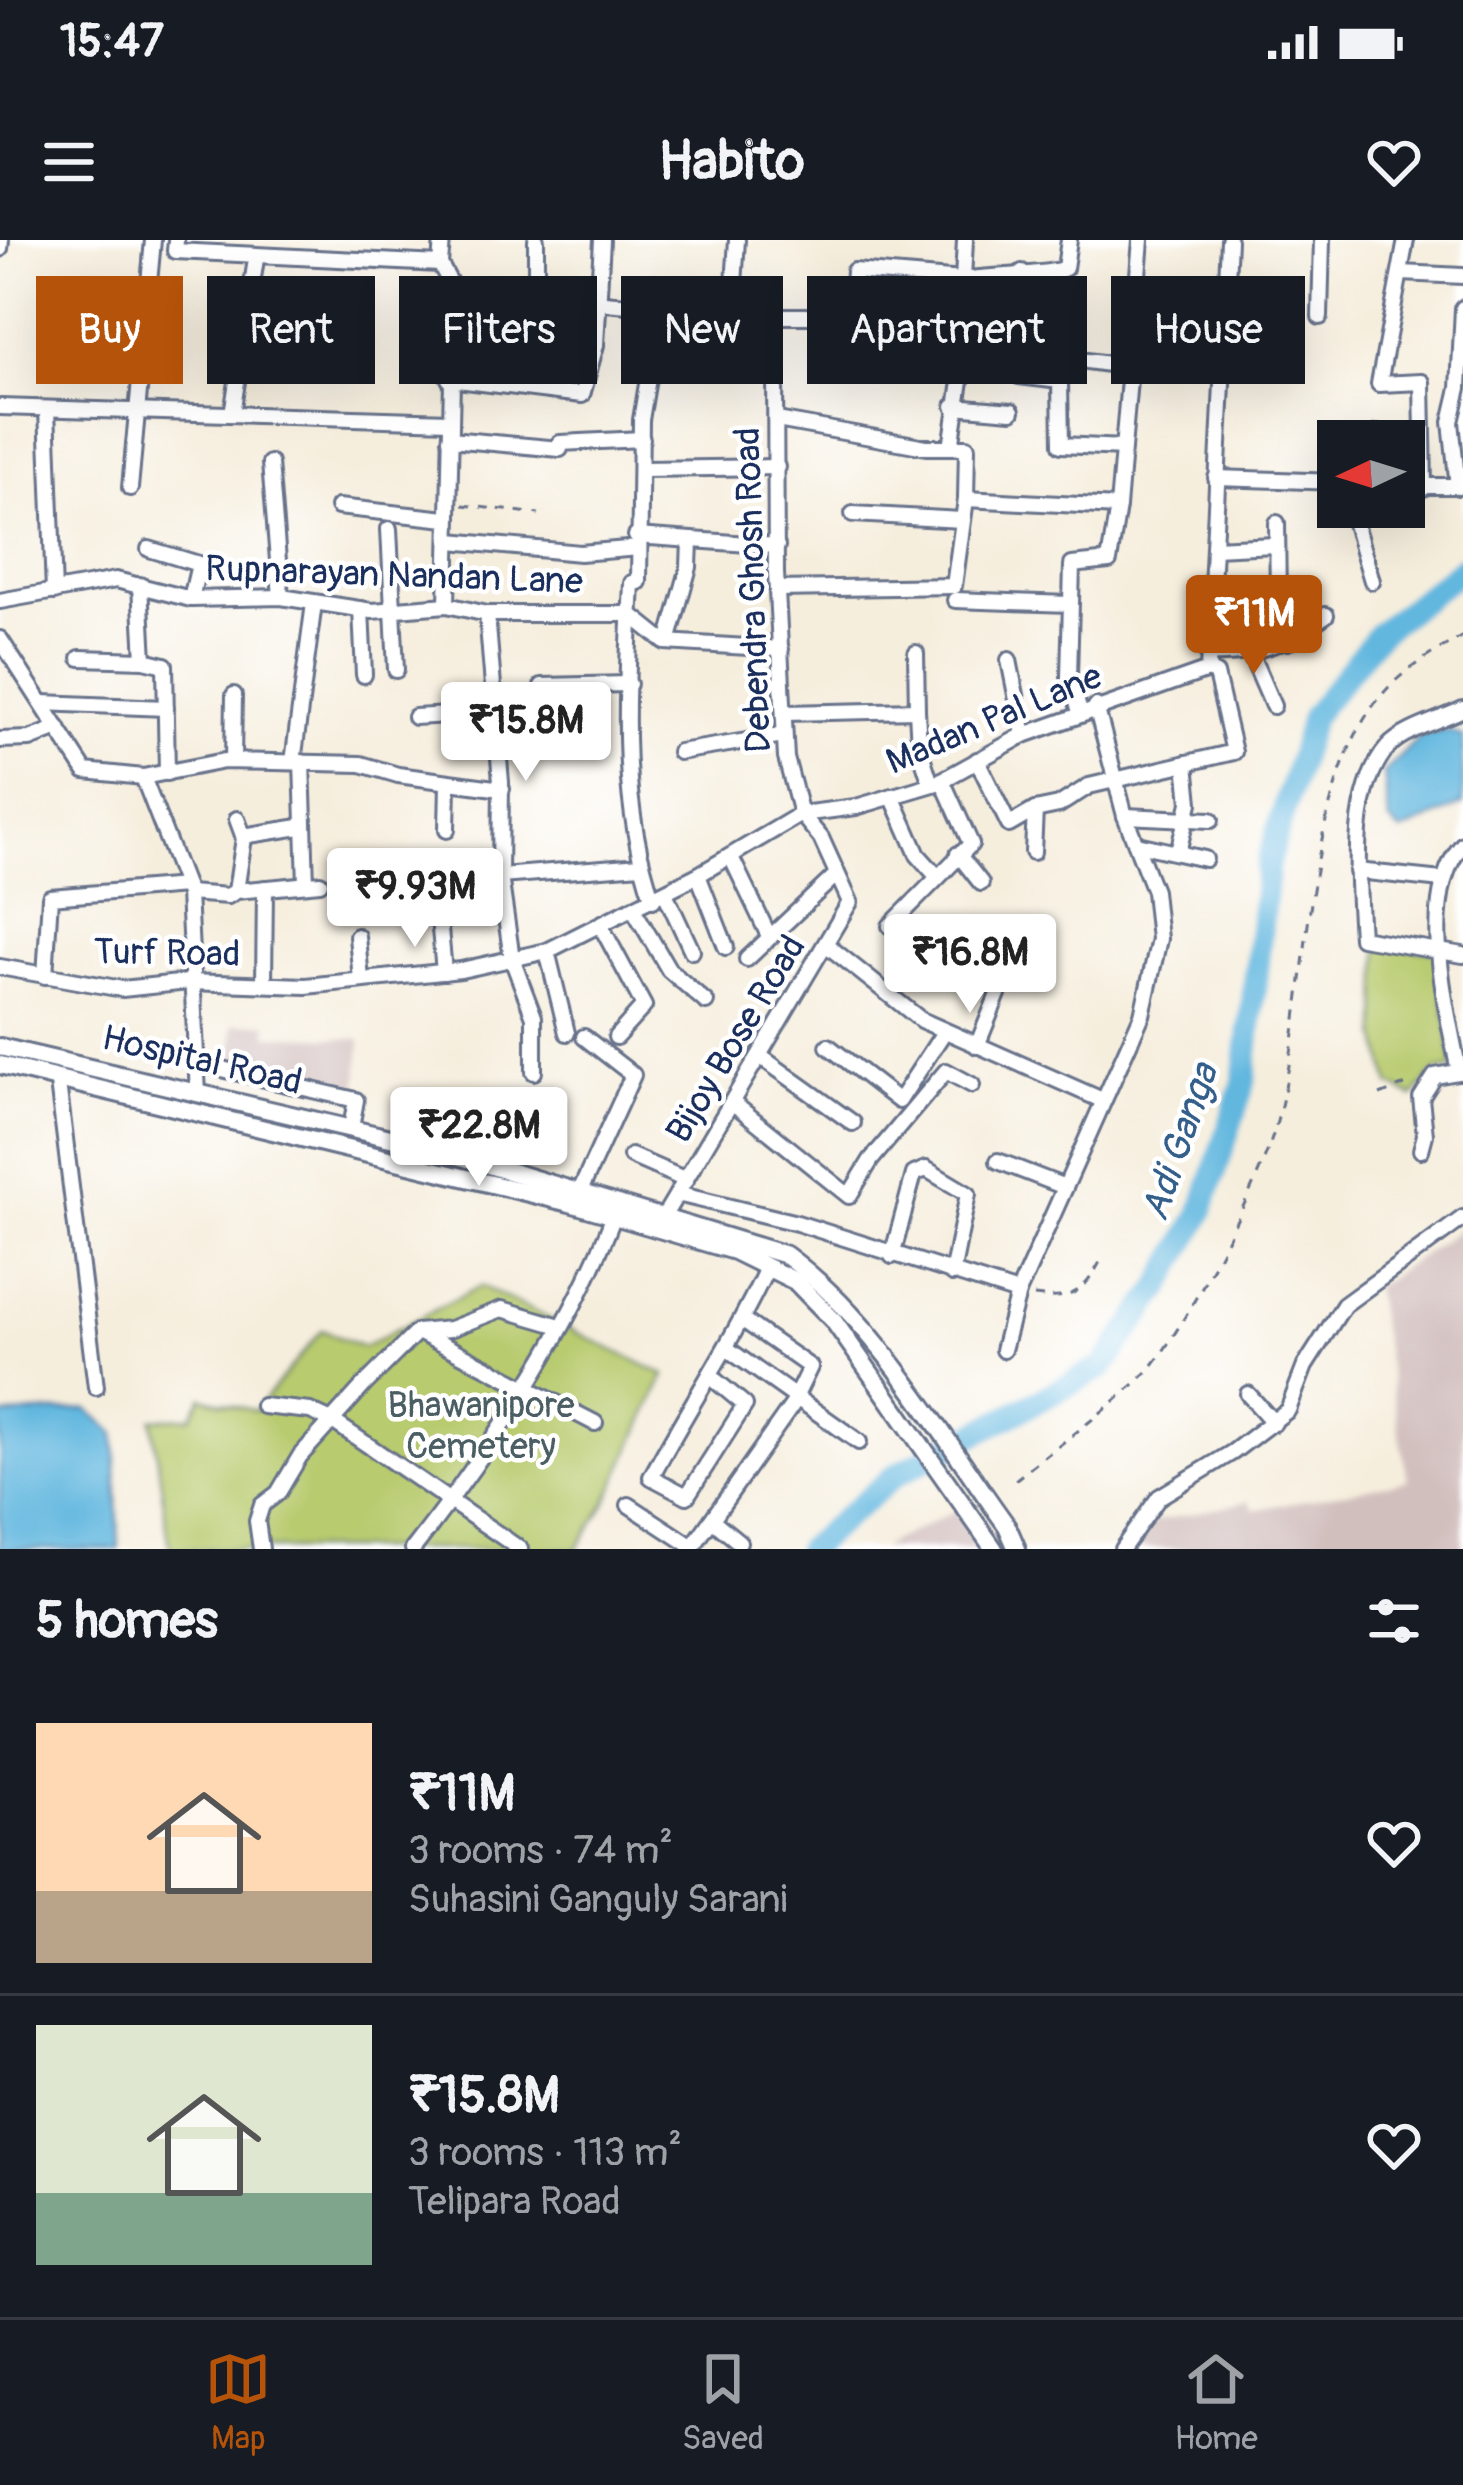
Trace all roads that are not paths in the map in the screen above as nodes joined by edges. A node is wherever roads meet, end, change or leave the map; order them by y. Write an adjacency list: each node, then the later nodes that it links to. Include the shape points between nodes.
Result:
1 (153, 240): 45 (street)
2 (176, 240): 13 (street, via 175,251)
3 (442, 240): 14 (street)
4 (536, 240): 18 (street)
5 (602, 240): 27 (street)
6 (737, 240): 19 (street)
7 (965, 240): 22 (street)
8 (1069, 240): 15 (street, via 1065,268)
9 (1141, 240): 25 (street)
10 (1229, 240): 58 (street)
11 (1322, 240): 30 (street)
12 (1406, 240): 16 (street)
13 (256, 259): 14 (street); 46 (street)
14 (440, 264): 17 (street)
15 (1027, 272): 23 (street); 24 (street)
16 (1401, 273): 26 (street); 48 (street, via 1379,384 1422,382)
17 (446, 276)
18 (536, 276)
19 (735, 276)
20 (854, 276): 21 (street)
21 (915, 276)
22 (963, 276)
23 (995, 276)
24 (1027, 276)
25 (1138, 276)
26 (1463, 277)
27 (597, 301): 28 (street)
28 (621, 304)
29 (1463, 308): 49 (street)
30 (1321, 317)
31 (1087, 361): 32 (street)
32 (1111, 365)
33 (449, 384): 50 (street)
34 (484, 384): 35 (street, via 582,395)
35 (585, 384)
36 (650, 384): 52 (street)
37 (776, 384): 47 (street, Debendra Ghosh Road)
38 (959, 384): 41 (street)
39 (1060, 384): 54 (street, via 1061,446)
40 (1129, 384): 54 (street)
41 (954, 406): 44 (street); 53 (street)
42 (0, 407): 43 (street)
43 (47, 409): 45 (street); 82 (street)
44 (1012, 411)
45 (133, 412): 46 (street); 61 (street)
46 (232, 414): 50 (street)
47 (777, 420): 53 (street); 56 (street, Debendra Ghosh Road)
48 (1423, 420)
49 (1457, 420): 60 (street)
50 (450, 422): 51 (street)
51 (450, 439): 52 (street, via 560,449); 66 (street)
52 (642, 439): 57 (street)
53 (951, 447): 63 (street, via 967,447)
54 (1123, 448): 64 (street)
55 (270, 463): 83 (street)
56 (777, 467): 57 (street); 75 (street, Debendra Ghosh Road)
57 (644, 470): 74 (street)
58 (1216, 478): 59 (street); 77 (street)
59 (1317, 481)
60 (1460, 486): 62 (street)
61 (130, 488)
62 (1425, 488)
63 (966, 499): 64 (street); 68 (street)
64 (1118, 507): 88 (street, via 1108,561 1072,565)
65 (338, 508): 66 (street)
66 (447, 511): 73 (street)
67 (853, 514): 68 (street)
68 (962, 520): 81 (street, via 954,586)
69 (1277, 523): 76 (street)
70 (1356, 528): 79 (street)
71 (389, 529): 91 (street)
72 (690, 541): 74 (street); 75 (street); 96 (street)
73 (451, 542): 74 (street, via 580,553); 89 (street)
74 (637, 542): 93 (street)
75 (777, 545): 81 (street, Debendra Ghosh Road)
76 (1275, 545): 77 (street); 97 (street)
77 (1214, 548): 104 (street)
78 (149, 549): 84 (street, via 200,563)
79 (1372, 581)
80 (140, 584): 82 (street, Rupnarayan Nandan Lane, via 116,580); 84 (street, Rupnarayan Nandan Lane); 102 (street)
81 (777, 589): 98 (street, Debendra Ghosh Road)
82 (54, 592): 86 (street, Rupnarayan Nandan Lane)
83 (281, 597): 84 (street, Rupnarayan Nandan Lane); 87 (street, Rupnarayan Nandan Lane)
84 (191, 599)
85 (955, 600): 88 (street)
86 (0, 601)
87 (314, 603): 90 (street, Rupnarayan Nandan Lane); 127 (street)
88 (1070, 604): 117 (street, via 1069,676)
89 (447, 605): 91 (street, Rupnarayan Nandan Lane); 92 (street, Rupnarayan Nandan Lane)
90 (361, 609): 91 (street, Rupnarayan Nandan Lane); 106 (street)
91 (393, 609): 105 (street)
92 (487, 614): 93 (street, Rupnarayan Nandan Lane); 116 (street)
93 (630, 614): 96 (street, Rupnarayan Nandan Lane); 107 (street)
94 (1326, 615): 97 (street, Madan Pal Lane)
95 (0, 639): 110 (street)
96 (668, 642): 98 (street)
97 (1288, 642): 100 (street, Madan Pal Lane)
98 (781, 649): 118 (street, Debendra Ghosh Road)
99 (916, 653): 115 (street)
100 (1250, 653): 104 (street, Madan Pal Lane); 112 (street)
101 (80, 658): 102 (street)
102 (144, 660): 113 (street, via 165,664)
103 (1010, 660): 122 (street)
104 (1210, 662): 111 (street, Madan Pal Lane); 128 (street, via 1234,752)
105 (396, 670)
106 (364, 675)
107 (629, 684): 108 (street); 152 (street, via 630,824)
108 (542, 686)
109 (234, 695): 126 (street)
110 (42, 703): 113 (street); 120 (street)
111 (1096, 706): 117 (street, Madan Pal Lane); 131 (street)
112 (1273, 706)
113 (166, 708): 129 (street)
114 (1463, 709): 153 (street, via 1389,745 1367,792)
115 (917, 710): 118 (street); 133 (street, via 920,747)
116 (497, 712): 119 (street); 134 (street)
117 (1079, 712): 122 (street, Madan Pal Lane)
118 (785, 713): 121 (street, Debendra Ghosh Road)
119 (415, 717)
120 (58, 728): 123 (street); 130 (street, via 85,771)
121 (784, 735): 124 (street); 137 (street, Debendra Ghosh Road)
122 (1024, 735): 125 (street, Madan Pal Lane)
123 (0, 740)
124 (679, 752)
125 (977, 760): 133 (street, Madan Pal Lane); 136 (street, via 1009,825)
126 (233, 761): 127 (street); 129 (street)
127 (297, 762): 132 (street, via 362,764); 142 (street)
128 (1186, 763): 131 (street); 140 (street)
129 (167, 772): 130 (street)
130 (142, 777): 162 (street)
131 (1116, 779): 136 (street); 138 (street)
132 (448, 782): 134 (street); 143 (street)
133 (937, 782): 135 (street, Madan Pal Lane); 149 (street, via 971,844)
134 (502, 789): 154 (street)
135 (892, 796): 137 (street, Madan Pal Lane); 157 (street)
136 (1035, 810): 147 (street)
137 (801, 814): 150 (street, Turf Road); 155 (street, Bijoy Bose Road)
138 (1125, 816): 140 (street); 145 (street)
139 (237, 819): 144 (street)
140 (1186, 819): 141 (street); 148 (street)
141 (1211, 820)
142 (300, 827): 144 (street); 161 (street, via 313,884)
143 (446, 830)
144 (243, 836): 163 (street)
145 (1137, 844): 148 (street); 204 (street, via 1159,939 1151,991)
146 (1463, 844): 159 (street)
147 (1033, 852)
148 (1178, 852): 151 (street)
149 (958, 854): 157 (street); 160 (street)
150 (731, 857): 156 (street, Turf Road); 169 (street)
151 (1205, 859)
152 (640, 865): 154 (street); 164 (street)
153 (1357, 871): 159 (street); 174 (street, via 1361,938)
154 (500, 874): 158 (street); 179 (street)
155 (837, 874): 169 (street); 172 (street, Bijoy Bose Road, via 850,902)
156 (698, 875): 164 (street, Turf Road); 173 (street)
157 (936, 875): 168 (street)
158 (398, 878)
159 (1442, 880): 174 (street)
160 (981, 883)
161 (265, 888): 163 (street); 185 (street)
162 (186, 890): 163 (street); 182 (street, via 50,897); 184 (street)
163 (236, 891)
164 (659, 896): 166 (street, Turf Road); 176 (street)
165 (438, 908): 181 (street)
166 (634, 910): 167 (street, Turf Road); 186 (street, via 668,970)
167 (601, 926): 175 (street, Turf Road); 190 (street, via 644,1006)
168 (890, 926)
169 (768, 934): 178 (street)
170 (357, 936): 183 (street)
171 (1019, 942): 192 (street)
172 (828, 946): 187 (street); 194 (street, Bijoy Bose Road)
173 (726, 947)
174 (1442, 948): 177 (street); 197 (street)
175 (547, 951): 179 (street, Turf Road); 188 (street)
176 (692, 951)
177 (1463, 955)
178 (747, 958)
179 (512, 959): 181 (street, Turf Road); 198 (street, via 534,1018)
180 (0, 967): 182 (street, Turf Road)
181 (444, 972): 183 (street, Turf Road)
182 (45, 976): 184 (street, Turf Road, via 122,989)
183 (362, 980): 185 (street, Turf Road)
184 (192, 982): 185 (street, Turf Road); 195 (street)
185 (264, 984)
186 (706, 1003)
187 (944, 1032): 192 (street); 199 (street)
188 (567, 1033)
189 (584, 1036): 213 (street, via 633,1075)
190 (616, 1037)
191 (828, 1046): 199 (street, via 899,1101)
192 (977, 1046): 204 (street)
193 (0, 1048): 203 (main road, Hospital Road)
194 (761, 1057): 205 (street, Bijoy Bose Road); 206 (street)
195 (196, 1063): 203 (street); 207 (street, via 356,1100)
196 (0, 1065): 200 (main road)
197 (1461, 1071): 208 (street, via 1435,1076 1421,1098)
198 (534, 1072)
199 (914, 1079): 202 (street)
200 (58, 1083): 214 (main road); 227 (street)
201 (972, 1084): 202 (street, via 946,1071)
202 (930, 1092): 205 (street, via 849,1196)
203 (198, 1094): 207 (main road, Hospital Road)
204 (1102, 1100): 212 (street)
205 (733, 1103): 211 (street, Bijoy Bose Road)
206 (853, 1123)
207 (351, 1128): 213 (main road, Hospital Road)
208 (1421, 1150)
209 (631, 1156): 211 (street)
210 (998, 1161): 212 (street)
211 (681, 1187): 216 (street, Bijoy Bose Road); 217 (street)
212 (1065, 1187): 220 (street)
213 (580, 1191): 216 (main road, Hospital Road)
214 (614, 1218): 216 (main road); 222 (street)
215 (1463, 1218): 234 (street, via 1344,1305)
216 (660, 1222): 218 (main road); 245 (main road, Hospital Road, via 786,1255 813,1275 870,1336)
217 (892, 1256): 219 (street); 219 (street, via 914,1174 926,1169 968,1195)
218 (767, 1268): 221 (street); 244 (main road, via 795,1281 845,1335)
219 (952, 1274): 220 (street)
220 (1018, 1293): 225 (street)
221 (743, 1320): 224 (street); 230 (street, via 810,1367)
222 (560, 1326): 223 (street, via 502,1309 451,1330); 228 (street)
223 (417, 1332): 228 (street); 232 (street)
224 (729, 1350): 226 (street); 230 (street)
225 (1003, 1350)
226 (710, 1376): 226 (street, via 651,1477 687,1496 745,1405)
227 (96, 1387)
228 (522, 1387): 233 (street); 236 (street)
229 (1248, 1394): 234 (street)
230 (794, 1400): 235 (street); 238 (street)
231 (263, 1406): 232 (street)
232 (334, 1421): 236 (street); 241 (street, via 262,1505)
233 (595, 1423)
234 (1274, 1423): 246 (street, via 1159,1497)
235 (859, 1442)
236 (451, 1501): 242 (street); 243 (street)
237 (629, 1505): 240 (street)
238 (712, 1520): 239 (street); 240 (street)
239 (740, 1542)
240 (692, 1548)
241 (261, 1549)
242 (412, 1549)
243 (520, 1549)
244 (994, 1549)
245 (1017, 1549)
246 (1122, 1549)

